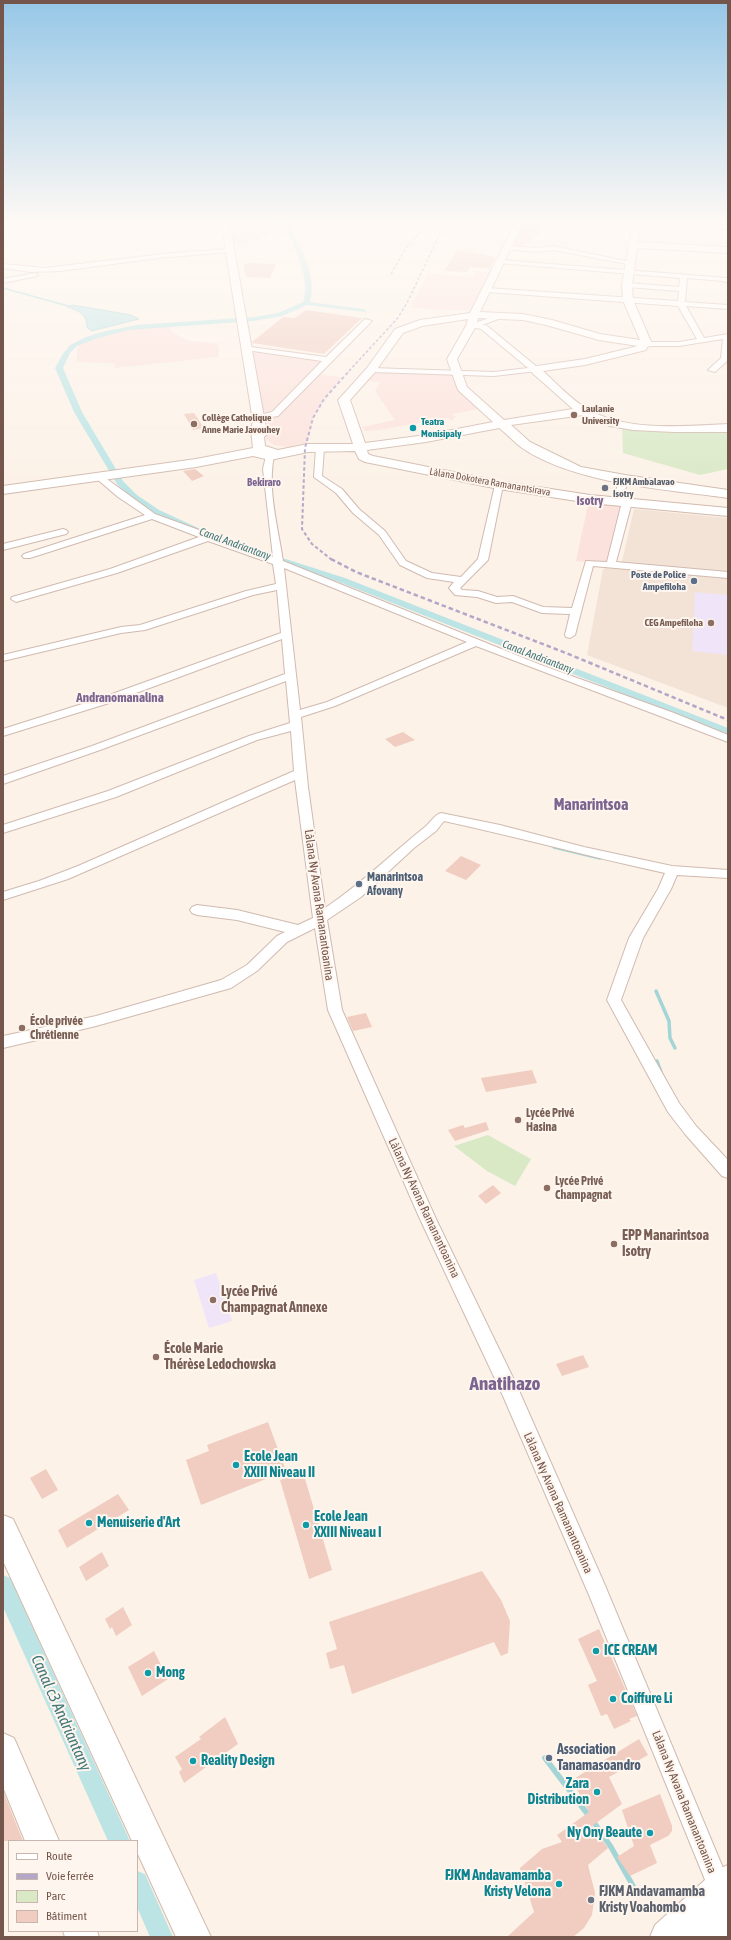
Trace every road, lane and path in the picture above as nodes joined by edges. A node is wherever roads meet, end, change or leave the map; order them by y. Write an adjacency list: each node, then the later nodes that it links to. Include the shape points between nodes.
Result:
1 (239, 312): 10 (street)
2 (476, 312): 5 (street)
3 (633, 312): 9 (street)
4 (685, 312): 8 (street)
5 (472, 320): 9 (street, via 523,317 599,337); 12 (street); 13 (street, via 420,323 406,327 399,331); 15 (street, via 452,359)
6 (368, 321): 11 (street)
7 (727, 336): 8 (street); 14 (street, via 725,359)
8 (702, 341): 9 (street)
9 (647, 344): 12 (street, via 639,349 600,359)
10 (246, 348): 11 (street); 17 (street)
11 (328, 358): 17 (street, via 276,414)
12 (534, 369): 15 (street, via 494,374); 16 (street)
13 (371, 370): 15 (street); 20 (street, via 344,400)
14 (712, 370)
15 (455, 372): 18 (street, via 463,390)
16 (583, 412): 18 (street); 19 (street, via 615,424 636,427)
17 (258, 420): 22 (street)
18 (501, 423): 20 (street, via 404,442); 24 (street, via 526,445 550,458 578,470)
19 (728, 428)
20 (361, 447): 21 (street); 25 (street, Làlana Dokotera Ramanantsirava, via 363,456 369,459)
21 (320, 448): 22 (street); 38 (street, via 318,476 339,491 356,511 382,533 403,563 430,576)
22 (265, 453): 23 (street); 35 (street, Làlana Ny Avana Ramanantoanina, via 261,467 268,489)
23 (100, 477): 26 (street); 30 (street, via 120,495)
24 (625, 479): 27 (street); 28 (street)
25 (499, 484): 28 (street, Làlana Dokotera Ramanantsirava); 38 (street, via 483,560)
26 (3, 490)
27 (728, 494)
28 (621, 502): 29 (street, Làlana Dokotera Ramanantsirava); 36 (street)
29 (728, 512)
30 (152, 516): 32 (street); 34 (street)
31 (62, 532): 33 (street)
32 (209, 537): 35 (street); 40 (street, via 184,548 56,589)
33 (3, 547)
34 (27, 556)
35 (276, 556): 39 (street, Làlana Ny Avana Ramanantoanina); 44 (street)
36 (612, 564): 37 (street); 41 (street, via 590,564)
37 (728, 576)
38 (462, 580): 41 (street, via 454,588 459,593 478,594 496,600 513,599 542,610)
39 (281, 586): 42 (street, Làlana Ny Avana Ramanantoanina); 46 (street, via 250,593 141,628 121,630)
40 (16, 599)
41 (577, 611): 43 (street)
42 (286, 635): 47 (street, Làlana Ny Avana Ramanantoanina); 49 (street, via 259,642 47,721)
43 (570, 635)
44 (477, 642): 48 (street); 50 (street)
45 (3, 646): 46 (street)
46 (7, 656)
47 (290, 676): 48 (street, Làlana Ny Avana Ramanantoanina); 52 (street)
48 (296, 720): 51 (street, Làlana Ny Avana Ramanantoanina); 53 (street, via 112,794)
49 (3, 733)
50 (728, 739)
51 (300, 773): 56 (street, via 63,878); 58 (street, Làlana Ny Avana Ramanantoanina)
52 (3, 780)
53 (3, 828)
54 (671, 874): 55 (street); 58 (street, via 500,829 441,817 432,828 392,860 356,894); 61 (street, via 645,919 614,1000 674,1108)
55 (728, 874)
56 (3, 896)
57 (197, 910): 59 (street, via 236,915)
58 (320, 920): 59 (street); 65 (street, Làlana Ny Avana Ramanantoanina, via 335,1010 513,1399 597,1590)
59 (298, 930): 60 (street, via 282,939 252,968 226,984 96,1022)
60 (3, 1042)
61 (728, 1171)
62 (3, 1529): 66 (street)
63 (3, 1749): 64 (street)
64 (42, 1840)
65 (725, 1895): 67 (street); 68 (street)
66 (194, 1937)
67 (667, 1937)
68 (704, 1937)

